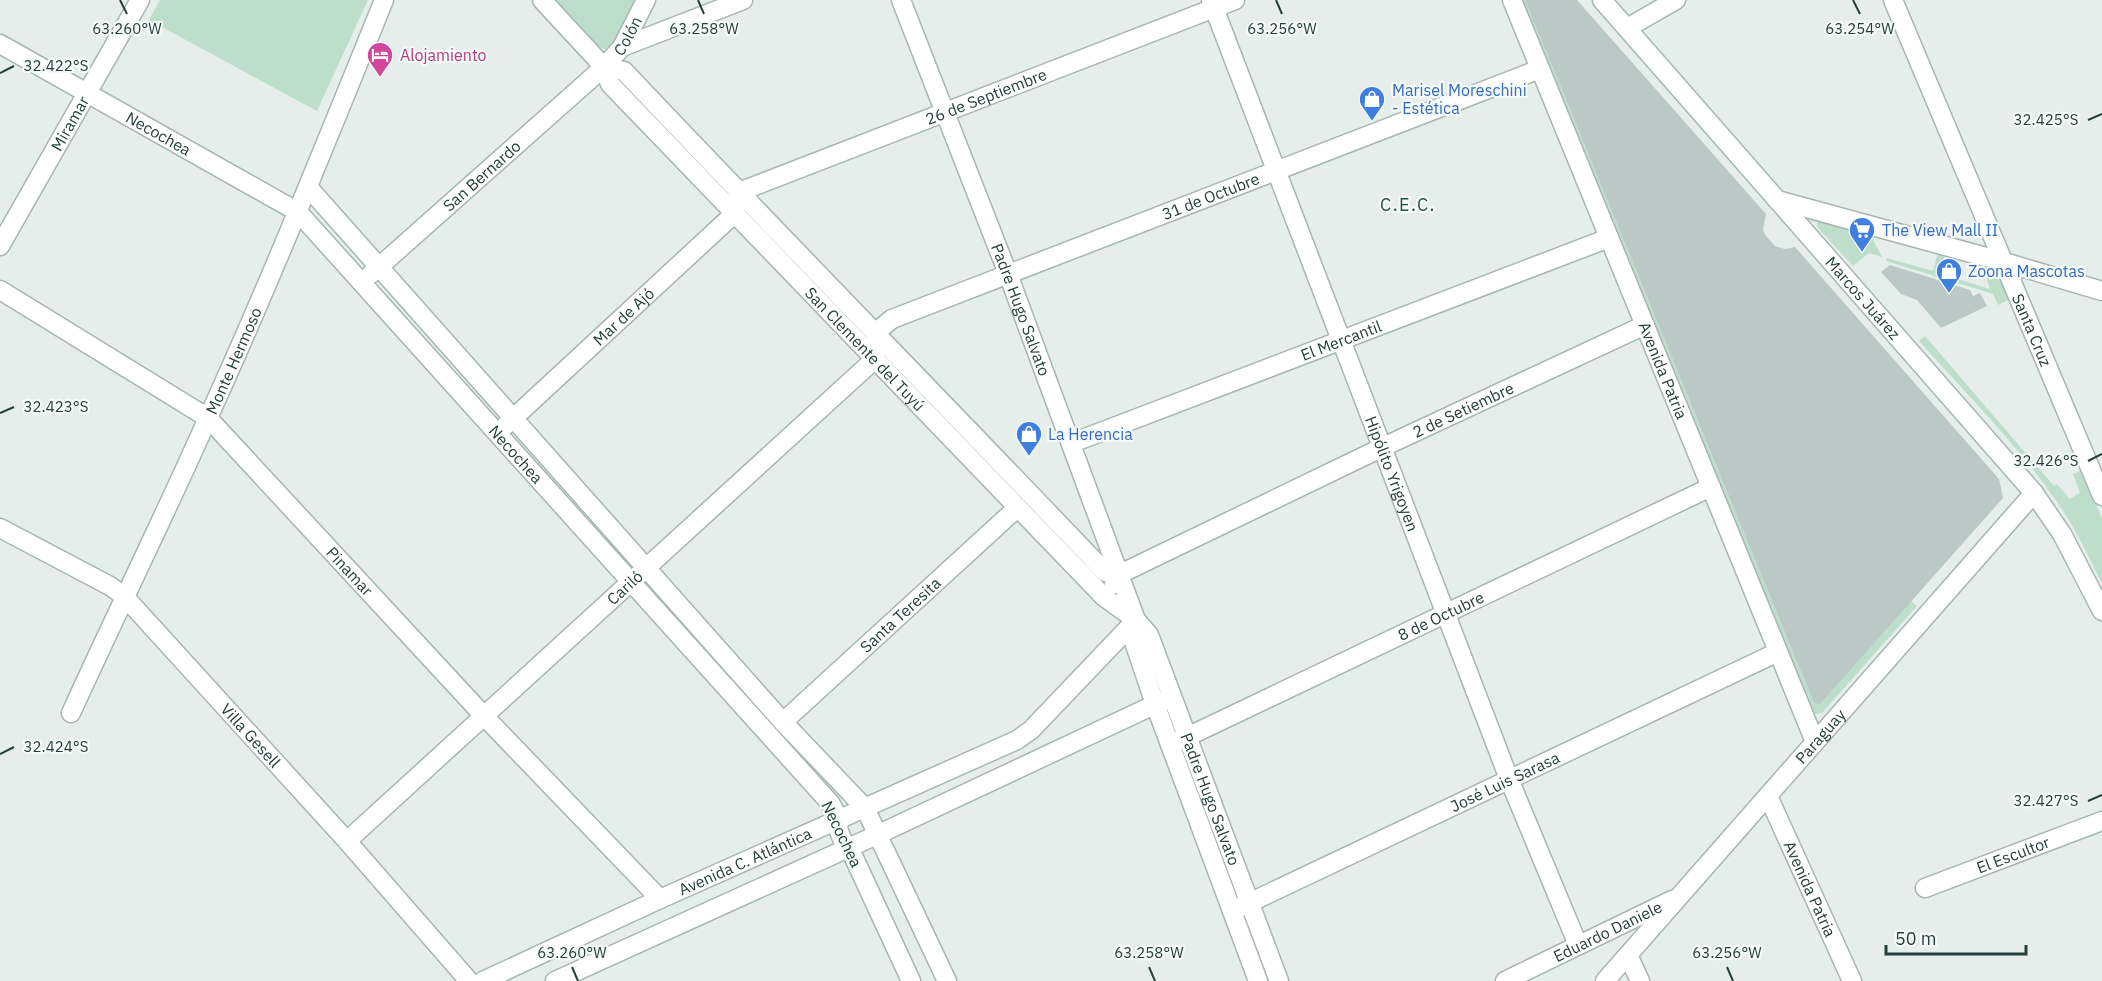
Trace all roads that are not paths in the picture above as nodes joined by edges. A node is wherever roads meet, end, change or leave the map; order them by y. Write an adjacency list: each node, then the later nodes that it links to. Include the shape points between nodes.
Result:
1 (140, 0): 18 (street, Miramar)
2 (384, 0): 21 (street, Monte Hermoso)
3 (542, 0): 16 (street, San Clemente del Tuyú)
4 (646, 0): 15 (street, Colón)
5 (743, 0): 15 (street)
6 (901, 0): 19 (street, Padre Hugo Salvato)
7 (1235, 0): 12 (street, 26 de Septiembre)
8 (1512, 0): 17 (street, Avenida Patria)
9 (1602, 0): 13 (street, Marcos Juárez)
10 (1676, 0): 13 (street)
11 (1893, 0): 28 (street, Santa Cruz)
12 (1213, 4): 19 (street, 26 de Septiembre); 20 (street, Hipólito Yrigoyen)
13 (1628, 28): 23 (street, Marcos Juárez)
14 (0, 44): 18 (street, Necochea)
15 (622, 47): 16 (street, Colón)
16 (604, 67): 22 (street, San Clemente del Tuyú, via 624,71); 25 (street, San Clemente del Tuyú, via 610,84); 29 (street, San Bernardo)
17 (1540, 69): 20 (street, 31 de Octubre); 26 (street, Avenida Patria)
18 (87, 94): 24 (street, Necochea); 27 (street, Miramar)
19 (945, 113): 22 (street, 26 de Septiembre); 30 (street, Padre Hugo Salvato)
20 (1276, 171): 30 (street, 31 de Octubre); 36 (street, Hipólito Yrigoyen)
21 (308, 188): 24 (street, Monte Hermoso); 29 (street, Necochea)
22 (739, 192): 25 (street); 35 (street, San Clemente del Tuyú)
23 (1777, 200): 28 (street); 44 (street, Marcos Juárez)
24 (298, 212): 31 (street, Necochea); 38 (street, Monte Hermoso)
25 (734, 214): 37 (street, San Clemente del Tuyú); 39 (street, Mar de Ajó)
26 (1609, 238): 34 (street, Avenida Patria); 36 (street, El Mercantil)
27 (0, 246)
28 (2004, 262): 33 (street); 45 (street, Santa Cruz)
29 (379, 267): 31 (street, San Bernardo); 39 (street, Necochea)
30 (1008, 274): 35 (street, 31 de Octubre, via 892,319); 41 (street, Padre Hugo Salvato)
31 (362, 283): 40 (street, Necochea)
32 (0, 290): 38 (street, Pinamar)
33 (2102, 291)
34 (1645, 325): 42 (street, 2 de Setiembre); 43 (street, Avenida Patria)
35 (879, 328): 37 (street); 49 (street, San Clemente del Tuyú, via 1105,572)
36 (1341, 340): 41 (street, El Mercantil); 42 (street, Hipólito Yrigoyen)
37 (874, 359): 46 (street, San Clemente del Tuyú); 48 (street, Cariló)
38 (208, 418): 51 (street, Monte Hermoso); 59 (street, Pinamar)
39 (513, 418): 40 (street, Mar de Ajó); 48 (street, Necochea)
40 (496, 434): 50 (street, Necochea)
41 (1072, 443): 49 (street, Padre Hugo Salvato)
42 (1381, 448): 49 (street, 2 de Setiembre); 54 (street, Hipólito Yrigoyen)
43 (1711, 487): 54 (street, 8 de Octubre); 56 (street, Avenida Patria)
44 (2034, 493): 53 (street, Marcos Juárez, via 2062,534); 62 (street, Paraguay)
45 (2102, 496)
46 (1017, 508): 52 (street, San Clemente del Tuyú); 60 (street, Santa Teresita)
47 (0, 528): 51 (street, Villa Gesell)
48 (648, 568): 50 (street, Cariló); 60 (street, Necochea)
49 (1120, 574): 52 (street); 55 (street, Padre Hugo Salvato)
50 (631, 583): 59 (street, Cariló); 66 (street, Necochea, via 831,804)
51 (124, 596): 58 (street, Monte Hermoso); 69 (street, Villa Gesell)
52 (1104, 597): 55 (street, San Clemente del Tuyú)
53 (2102, 611)
54 (1446, 613): 61 (street, 8 de Octubre); 63 (street, Hipólito Yrigoyen)
55 (1136, 620): 57 (street, Padre Hugo Salvato, via 1149,635); 65 (street, Avenida C. Atlántica, via 1031,730 999,749)
56 (1778, 652): 62 (street, Avenida Patria); 63 (street, José Luis Sarasa)
57 (1163, 701): 61 (street, Padre Hugo Salvato); 68 (street, Avenida C. Atlántica)
58 (71, 713)
59 (484, 716): 69 (street, Cariló); 73 (street, Pinamar)
60 (783, 722): 65 (street, Necochea)
61 (1178, 742): 74 (street, Padre Hugo Salvato); 75 (street, Padre Hugo Salvato)
62 (1815, 742): 64 (street, Paraguay)
63 (1509, 779): 74 (street, José Luis Sarasa); 76 (street, Hipólito Yrigoyen)
64 (1768, 796): 72 (street, Paraguay); 88 (street, Avenida Patria)
65 (865, 808): 66 (street, Avenida C. Atlántica); 68 (street, Necochea)
66 (839, 820): 70 (street, Necochea, via 838,830); 73 (street, Avenida C. Atlántica)
67 (2102, 821): 71 (street, El Escultor)
68 (879, 834): 70 (street, Avenida C. Atlántica); 82 (street, Necochea)
69 (347, 841): 78 (street, Villa Gesell)
70 (849, 847): 80 (street, Avenida C. Atlántica); 81 (street, Necochea)
71 (1925, 888)
72 (1679, 897): 76 (street, Eduardo Daniele); 77 (street, Paraguay)
73 (660, 899): 79 (street, Avenida C. Atlántica)
74 (1249, 903): 75 (street, José Luis Sarasa); 84 (street, Padre Hugo Salvato)
75 (1232, 911): 83 (street, Padre Hugo Salvato)
76 (1578, 945): 85 (street, Eduardo Daniele)
77 (1628, 955): 86 (street, Paraguay); 87 (street)
78 (470, 981)
79 (483, 981)
80 (555, 981)
81 (911, 981)
82 (947, 981)
83 (1258, 981)
84 (1279, 981)
85 (1505, 981)
86 (1605, 981)
87 (1640, 981)
88 (1852, 981)

